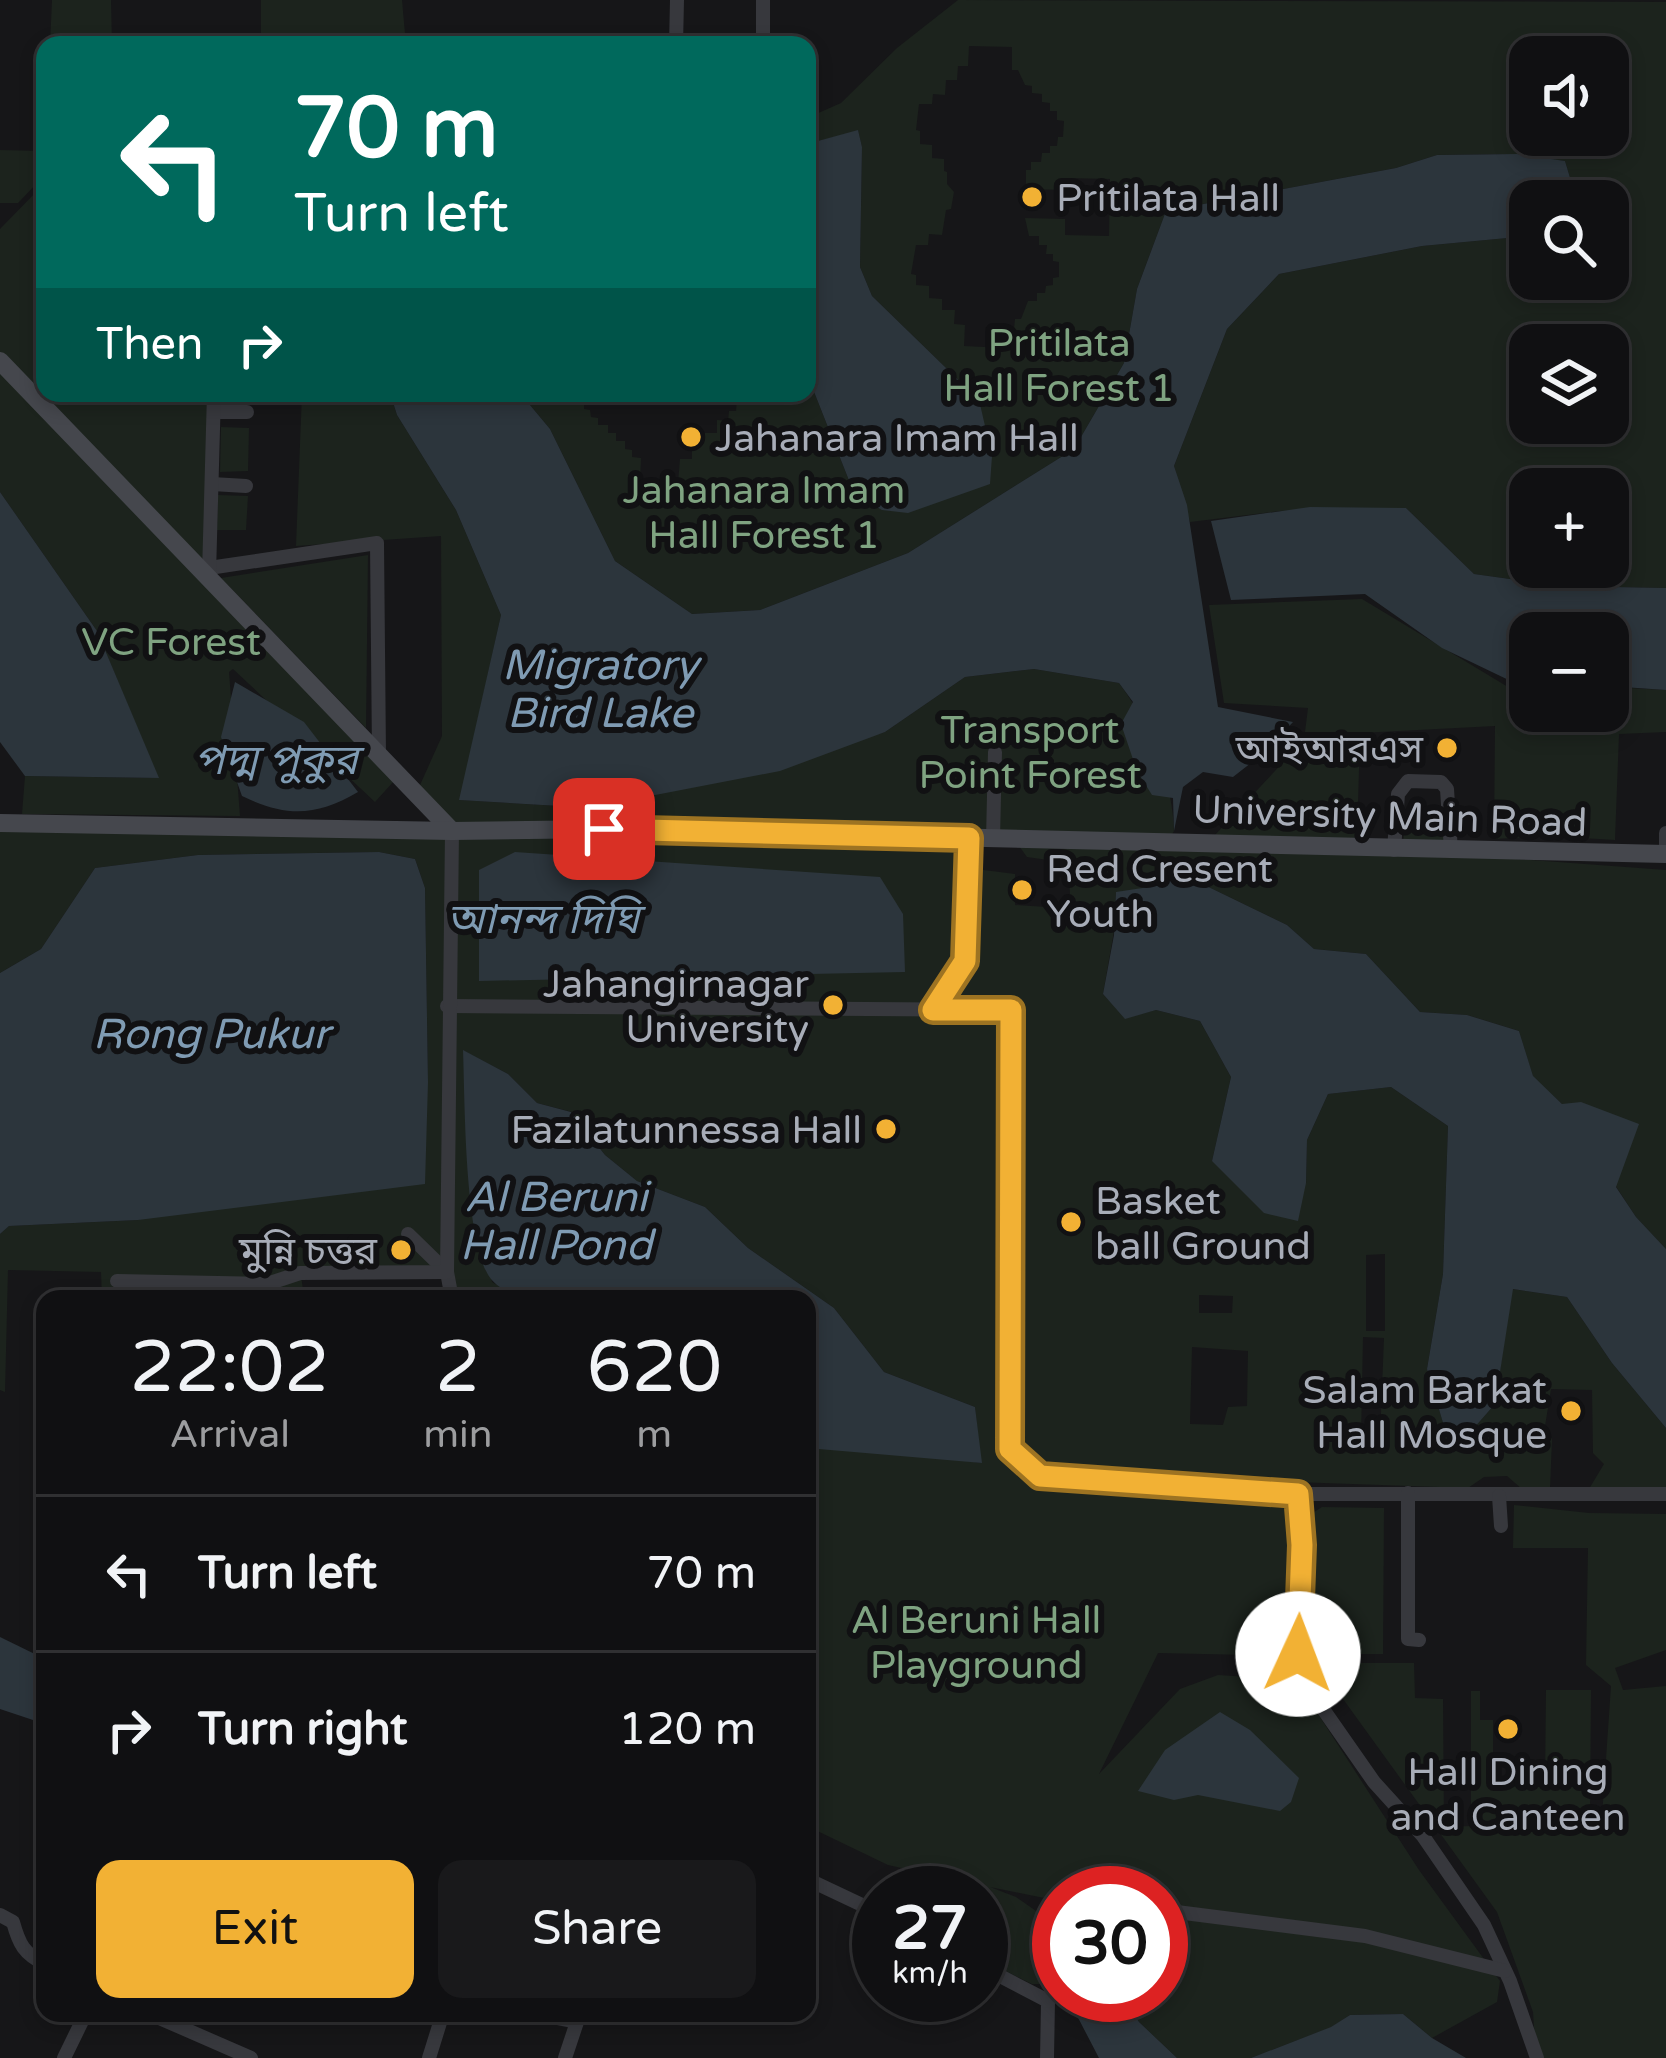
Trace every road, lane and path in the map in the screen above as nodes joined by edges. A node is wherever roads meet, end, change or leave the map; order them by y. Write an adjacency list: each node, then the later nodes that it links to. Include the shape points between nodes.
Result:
1 (677, 0): 3 (street)
2 (763, 0): 4 (street)
3 (676, 36)
4 (763, 36)
5 (0, 361): 6 (street)
6 (36, 398)
7 (40, 402): 13 (street)
8 (214, 402): 9 (street)
9 (214, 412): 10 (street); 11 (street)
10 (247, 412)
11 (212, 484): 12 (street); 13 (street)
12 (246, 486)
13 (209, 574): 15 (street); 15 (street, via 377,543)
14 (995, 752): 20 (street)
15 (379, 756): 17 (street)
16 (0, 823): 17 (street, University Main Road)
17 (452, 831): 19 (street, University Main Road); 24 (street)
18 (1666, 832): 23 (street)
19 (969, 838): 20 (street, University Main Road); 25 (street, via 965,961)
20 (993, 839): 21 (street, University Main Road)
21 (1394, 850): 22 (street, University Main Road); 22 (street, via 1401,786 1425,781 1447,790)
22 (1451, 851): 23 (street, University Main Road)
23 (1666, 854)
24 (447, 1006): 25 (street); 27 (street)
25 (933, 1010): 33 (street, via 1011,1010 1010,1449 1040,1476)
26 (408, 1234): 27 (street)
27 (447, 1272): 30 (street, via 300,1273); 31 (street)
28 (117, 1281): 29 (street)
29 (188, 1290)
30 (206, 1290)
31 (450, 1290)
32 (1408, 1493): 33 (street); 35 (street); 37 (street, via 1408,1639)
33 (1298, 1494): 43 (street, via 1298,1654 1305,1671 1374,1782 1484,1925)
34 (1666, 1494): 35 (street)
35 (1499, 1496): 36 (street)
36 (1501, 1526)
37 (1419, 1640)
38 (816, 1883): 39 (street)
39 (852, 1900)
40 (1188, 1913): 43 (street, via 1365,1936)
41 (0, 1915): 42 (street)
42 (36, 1960)
43 (1505, 1971): 54 (street)
44 (82, 2022): 49 (street)
45 (169, 2022): 50 (street)
46 (440, 2022): 51 (street)
47 (577, 2022): 52 (street)
48 (1047, 2022): 53 (street)
49 (64, 2058)
50 (251, 2058)
51 (429, 2058)
52 (565, 2058)
53 (1046, 2058)
54 (1537, 2058)

